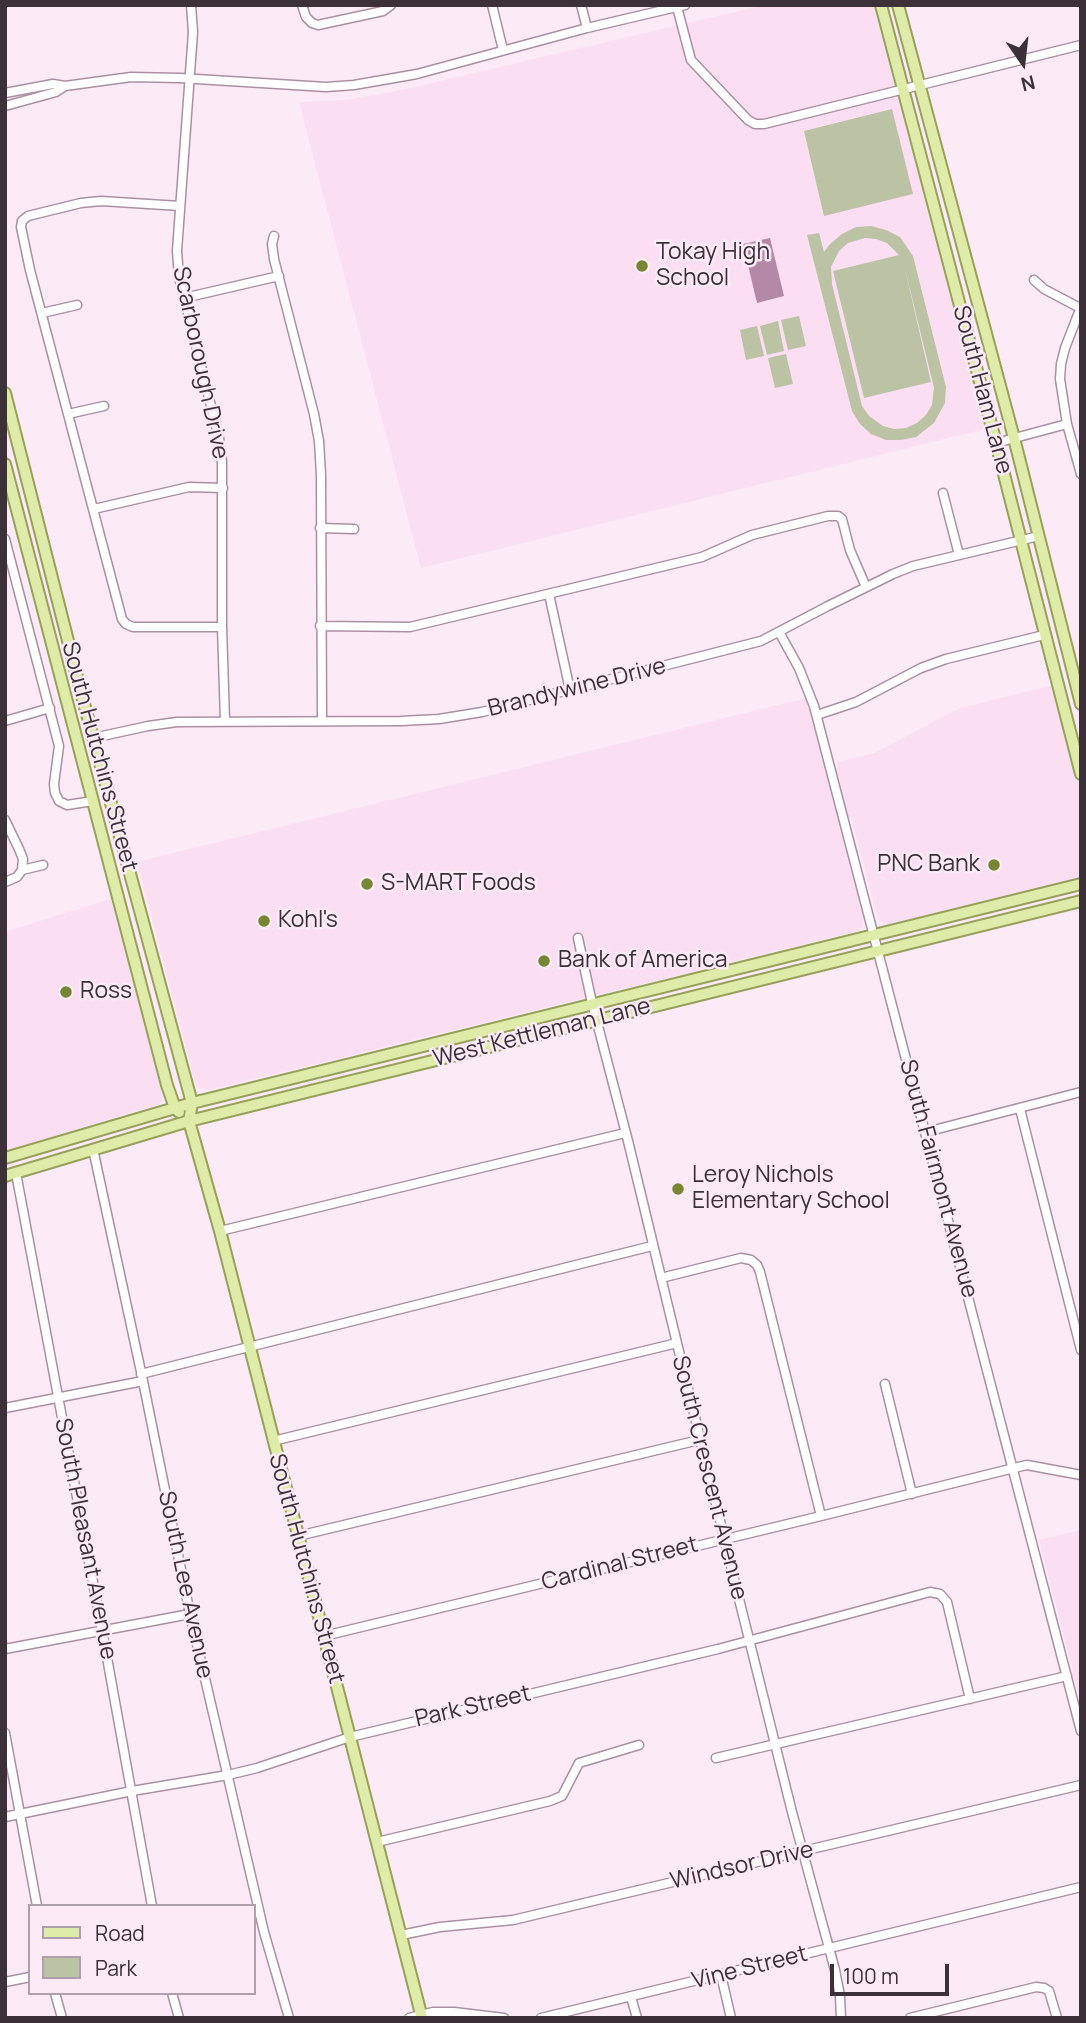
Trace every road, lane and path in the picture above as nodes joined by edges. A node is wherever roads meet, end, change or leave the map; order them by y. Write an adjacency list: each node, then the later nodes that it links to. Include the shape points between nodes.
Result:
1 (191, 5): 12 (street, Scarborough Drive)
2 (302, 5): 3 (street, via 306,17 318,25 383,11)
3 (391, 5)
4 (492, 5): 11 (street)
5 (581, 5): 9 (street)
6 (881, 5): 15 (main road, South Ham Lane)
7 (898, 5): 13 (main road, South Ham Lane)
8 (681, 6): 9 (street); 15 (street, via 691,60 755,124)
9 (587, 27): 11 (street)
10 (1081, 45): 13 (street)
11 (503, 50): 12 (street, via 416,74 326,88)
12 (190, 79): 14 (street, via 131,77); 18 (street, Scarborough Drive)
13 (919, 85): 15 (street); 30 (main road, South Ham Lane)
14 (65, 86): 16 (street); 17 (street)
15 (903, 89): 31 (main road, South Ham Lane)
16 (5, 93)
17 (5, 106)
18 (180, 206): 22 (street, Scarborough Drive, via 177,251); 25 (street, via 101,201 28,216 21,227)
19 (274, 236): 20 (street)
20 (279, 276): 22 (street); 37 (street, via 314,414 321,475)
21 (1034, 280): 24 (street)
22 (184, 298): 34 (street, Scarborough Drive, via 219,438)
23 (77, 305): 25 (street)
24 (1080, 308): 29 (street, via 1059,379)
25 (42, 313): 28 (street)
26 (5, 393): 56 (main road, South Hutchins Street)
27 (104, 406): 28 (street)
28 (68, 414): 36 (street)
29 (1068, 424): 30 (street); 33 (street)
30 (1014, 438): 31 (street); 39 (main road, South Ham Lane)
31 (996, 443): 41 (main road, South Ham Lane)
32 (5, 464): 58 (main road, South Hutchins Street)
33 (1081, 474)
34 (223, 488): 36 (street, via 190,487); 46 (street, Scarborough Drive)
35 (943, 493): 42 (street)
36 (94, 509): 46 (street, via 126,624)
37 (320, 528): 38 (street); 45 (street)
38 (354, 529)
39 (1039, 536): 41 (street, Brandywine Drive); 50 (main road, South Ham Lane)
40 (5, 539): 51 (street)
41 (1021, 540): 42 (street, Brandywine Drive); 48 (main road, South Ham Lane)
42 (959, 555): 43 (street, Brandywine Drive, via 914,566)
43 (866, 587): 44 (street, via 842,519 828,516 752,535 702,557); 47 (street, Brandywine Drive)
44 (549, 594): 45 (street, via 410,626); 49 (street)
45 (320, 626): 55 (street)
46 (222, 627): 54 (street, Scarborough Drive)
47 (779, 632): 49 (street, Brandywine Drive, via 761,641); 52 (street, South Fairmont Avenue)
48 (1044, 635): 52 (street, via 946,659 856,702); 57 (main road, South Ham Lane)
49 (570, 690): 55 (street, Brandywine Drive, via 439,719)
50 (1081, 704)
51 (50, 708): 53 (street); 58 (street, via 59,746 55,793 67,805)
52 (817, 715): 65 (street, South Fairmont Avenue)
53 (5, 721)
54 (225, 721): 55 (street, Brandywine Drive); 56 (street, Brandywine Drive, via 168,723)
55 (322, 722)
56 (93, 738): 69 (main road, South Hutchins Street)
57 (1081, 774)
58 (93, 801): 67 (main road, South Hutchins Street)
59 (5, 820): 61 (street, via 23,859)
60 (43, 865): 61 (street)
61 (22, 870): 62 (street)
62 (5, 882)
63 (1081, 884): 65 (main road, West Kettleman Lane)
64 (1081, 901): 68 (main road, West Kettleman Lane)
65 (874, 934): 68 (street, South Fairmont Avenue); 70 (main road, West Kettleman Lane)
66 (578, 938): 70 (street, South Crescent Avenue)
67 (131, 949): 69 (main road, via 142,965); 76 (main road, South Hutchins Street)
68 (877, 951): 71 (main road, West Kettleman Lane); 79 (street, South Fairmont Avenue)
69 (156, 972): 75 (main road, South Hutchins Street)
70 (592, 1003): 71 (street, South Crescent Avenue); 72 (main road, West Kettleman Lane)
71 (597, 1020): 73 (main road, West Kettleman Lane); 80 (street, South Crescent Avenue)
72 (375, 1058): 73 (main road); 75 (main road, West Kettleman Lane)
73 (348, 1081): 78 (main road, West Kettleman Lane)
74 (1081, 1092): 77 (street)
75 (192, 1103): 76 (main road, West Kettleman Lane); 78 (main road, South Hutchins Street)
76 (175, 1108): 78 (main road, South Hutchins Street); 82 (main road, West Kettleman Lane)
77 (1020, 1109): 79 (street); 89 (street)
78 (189, 1121): 81 (main road, West Kettleman Lane); 84 (main road, South Hutchins Street)
79 (926, 1132): 96 (street, South Fairmont Avenue)
80 (625, 1133): 84 (street); 85 (street, South Crescent Avenue)
81 (93, 1149): 83 (main road, West Kettleman Lane); 90 (street, South Lee Avenue)
82 (5, 1158)
83 (11, 1175): 92 (street, South Pleasant Avenue)
84 (220, 1231): 88 (main road, South Hutchins Street)
85 (652, 1246): 86 (street, South Crescent Avenue); 88 (street)
86 (661, 1278): 87 (street, South Crescent Avenue); 99 (street, via 741,1258 751,1260 760,1272)
87 (677, 1343): 94 (street, South Crescent Avenue); 95 (street)
88 (249, 1347): 90 (street); 95 (main road, South Hutchins Street)
89 (1081, 1350)
90 (142, 1377): 92 (street); 102 (street, South Lee Avenue)
91 (886, 1384): 98 (street)
92 (58, 1399): 93 (street); 103 (street, South Pleasant Avenue)
93 (5, 1408)
94 (699, 1440): 100 (street); 101 (street, South Crescent Avenue)
95 (273, 1441): 100 (main road, South Hutchins Street)
96 (1014, 1468): 97 (street, Cardinal Street, via 1027,1465); 98 (street, Cardinal Street); 107 (street, South Fairmont Avenue)
97 (1081, 1475)
98 (912, 1494): 99 (street, Cardinal Street)
99 (821, 1516): 101 (street, Cardinal Street)
100 (298, 1536): 104 (main road, South Hutchins Street)
101 (724, 1539): 104 (street, Cardinal Street); 105 (street, South Crescent Avenue)
102 (190, 1614): 103 (street); 115 (street, South Lee Avenue)
103 (103, 1630): 106 (street); 117 (street, South Pleasant Avenue)
104 (324, 1636): 111 (main road, South Hutchins Street)
105 (749, 1642): 108 (street, Park Street, via 930,1592 940,1594 947,1602); 111 (street, Park Street); 113 (street, South Crescent Avenue)
106 (5, 1649)
107 (1067, 1676): 108 (street); 109 (street, South Fairmont Avenue)
108 (970, 1699): 113 (street)
109 (1081, 1731)
110 (5, 1733): 118 (street)
111 (350, 1737): 115 (street, Park Street); 120 (main road, South Hutchins Street)
112 (639, 1745): 120 (street, via 579,1763 562,1796 550,1801)
113 (777, 1745): 114 (street); 121 (street, South Crescent Avenue)
114 (716, 1758)
115 (228, 1775): 117 (street, Park Street); 125 (street, South Lee Avenue)
116 (1081, 1785): 121 (street, Windsor Drive)
117 (132, 1791): 118 (street, Park Street); 124 (street, South Pleasant Avenue)
118 (21, 1814): 119 (street, Park Street); 123 (street)
119 (5, 1817)
120 (377, 1842): 127 (main road, South Hutchins Street)
121 (803, 1851): 127 (street, Windsor Drive, via 513,1920); 128 (street, South Crescent Avenue)
122 (1081, 1887): 128 (street, Vine Street)
123 (37, 1904)
124 (152, 1904)
125 (264, 1932): 126 (street); 138 (street, South Lee Avenue)
126 (256, 1934)
127 (401, 1936): 135 (main road, South Hutchins Street)
128 (830, 1948): 129 (street, Vine Street); 144 (street, South Crescent Avenue)
129 (721, 1975): 134 (street, Vine Street); 143 (street)
130 (28, 1977): 131 (street)
131 (5, 1982)
132 (56, 1995): 136 (street)
133 (173, 1995): 137 (street)
134 (631, 1997): 141 (street, Vine Street); 142 (street)
135 (421, 2016): 139 (street); 140 (street, via 454,2012)
136 (62, 2018)
137 (179, 2018)
138 (289, 2018)
139 (409, 2018)
140 (504, 2018)
141 (541, 2018)
142 (636, 2018)
143 (731, 2018)
144 (841, 2018)
145 (910, 2018): 146 (street, via 1035,1987 1049,1992)
146 (1057, 2018)

